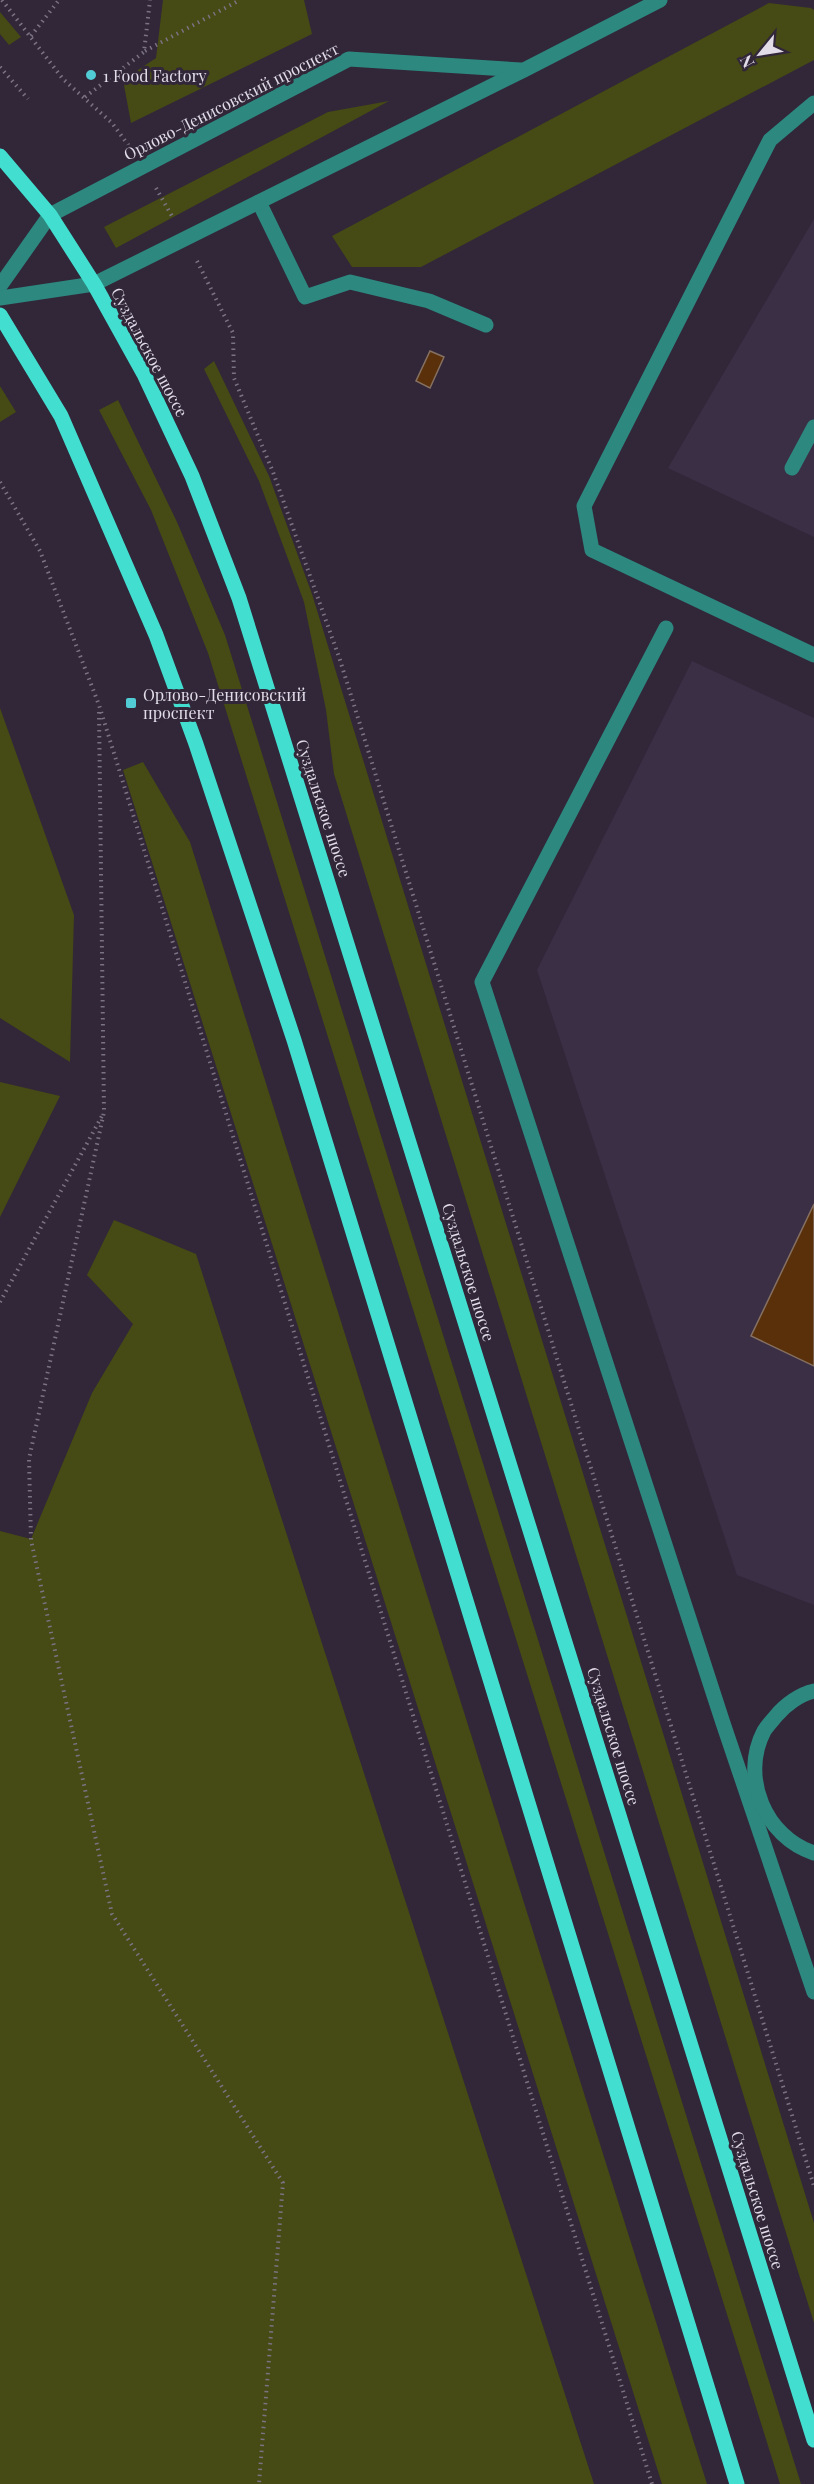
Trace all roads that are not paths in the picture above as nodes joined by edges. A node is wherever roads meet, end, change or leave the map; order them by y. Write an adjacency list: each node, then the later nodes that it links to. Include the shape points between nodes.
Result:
1 (660, 0): 2 (street)
2 (524, 70): 5 (street); 6 (street, Орлово-Денисовский проспект, via 349,59)
3 (814, 103): 15 (street, via 770,140 584,506 592,550)
4 (0, 156): 6 (main road, Суздальское шоссе)
5 (258, 202): 7 (street); 11 (street, via 305,297 350,282 429,301)
6 (50, 215): 7 (main road, Суздальское шоссе); 8 (street, Орлово-Денисовский проспект)
7 (94, 285): 9 (street); 19 (main road, Суздальское шоссе, via 144,374 192,476 239,598)
8 (0, 286)
9 (0, 298)
10 (0, 315): 20 (main road, via 61,416 111,529 160,646 240,874)
11 (486, 325)
12 (814, 427): 13 (street)
13 (792, 468)
14 (666, 628): 18 (street, via 482,982)
15 (814, 655)
16 (814, 1691): 17 (street, via 782,1708 764,1731 755,1759 756,1788 766,1816 786,1838)
17 (814, 1853)
18 (814, 1992)
19 (814, 2440)
20 (737, 2484)

